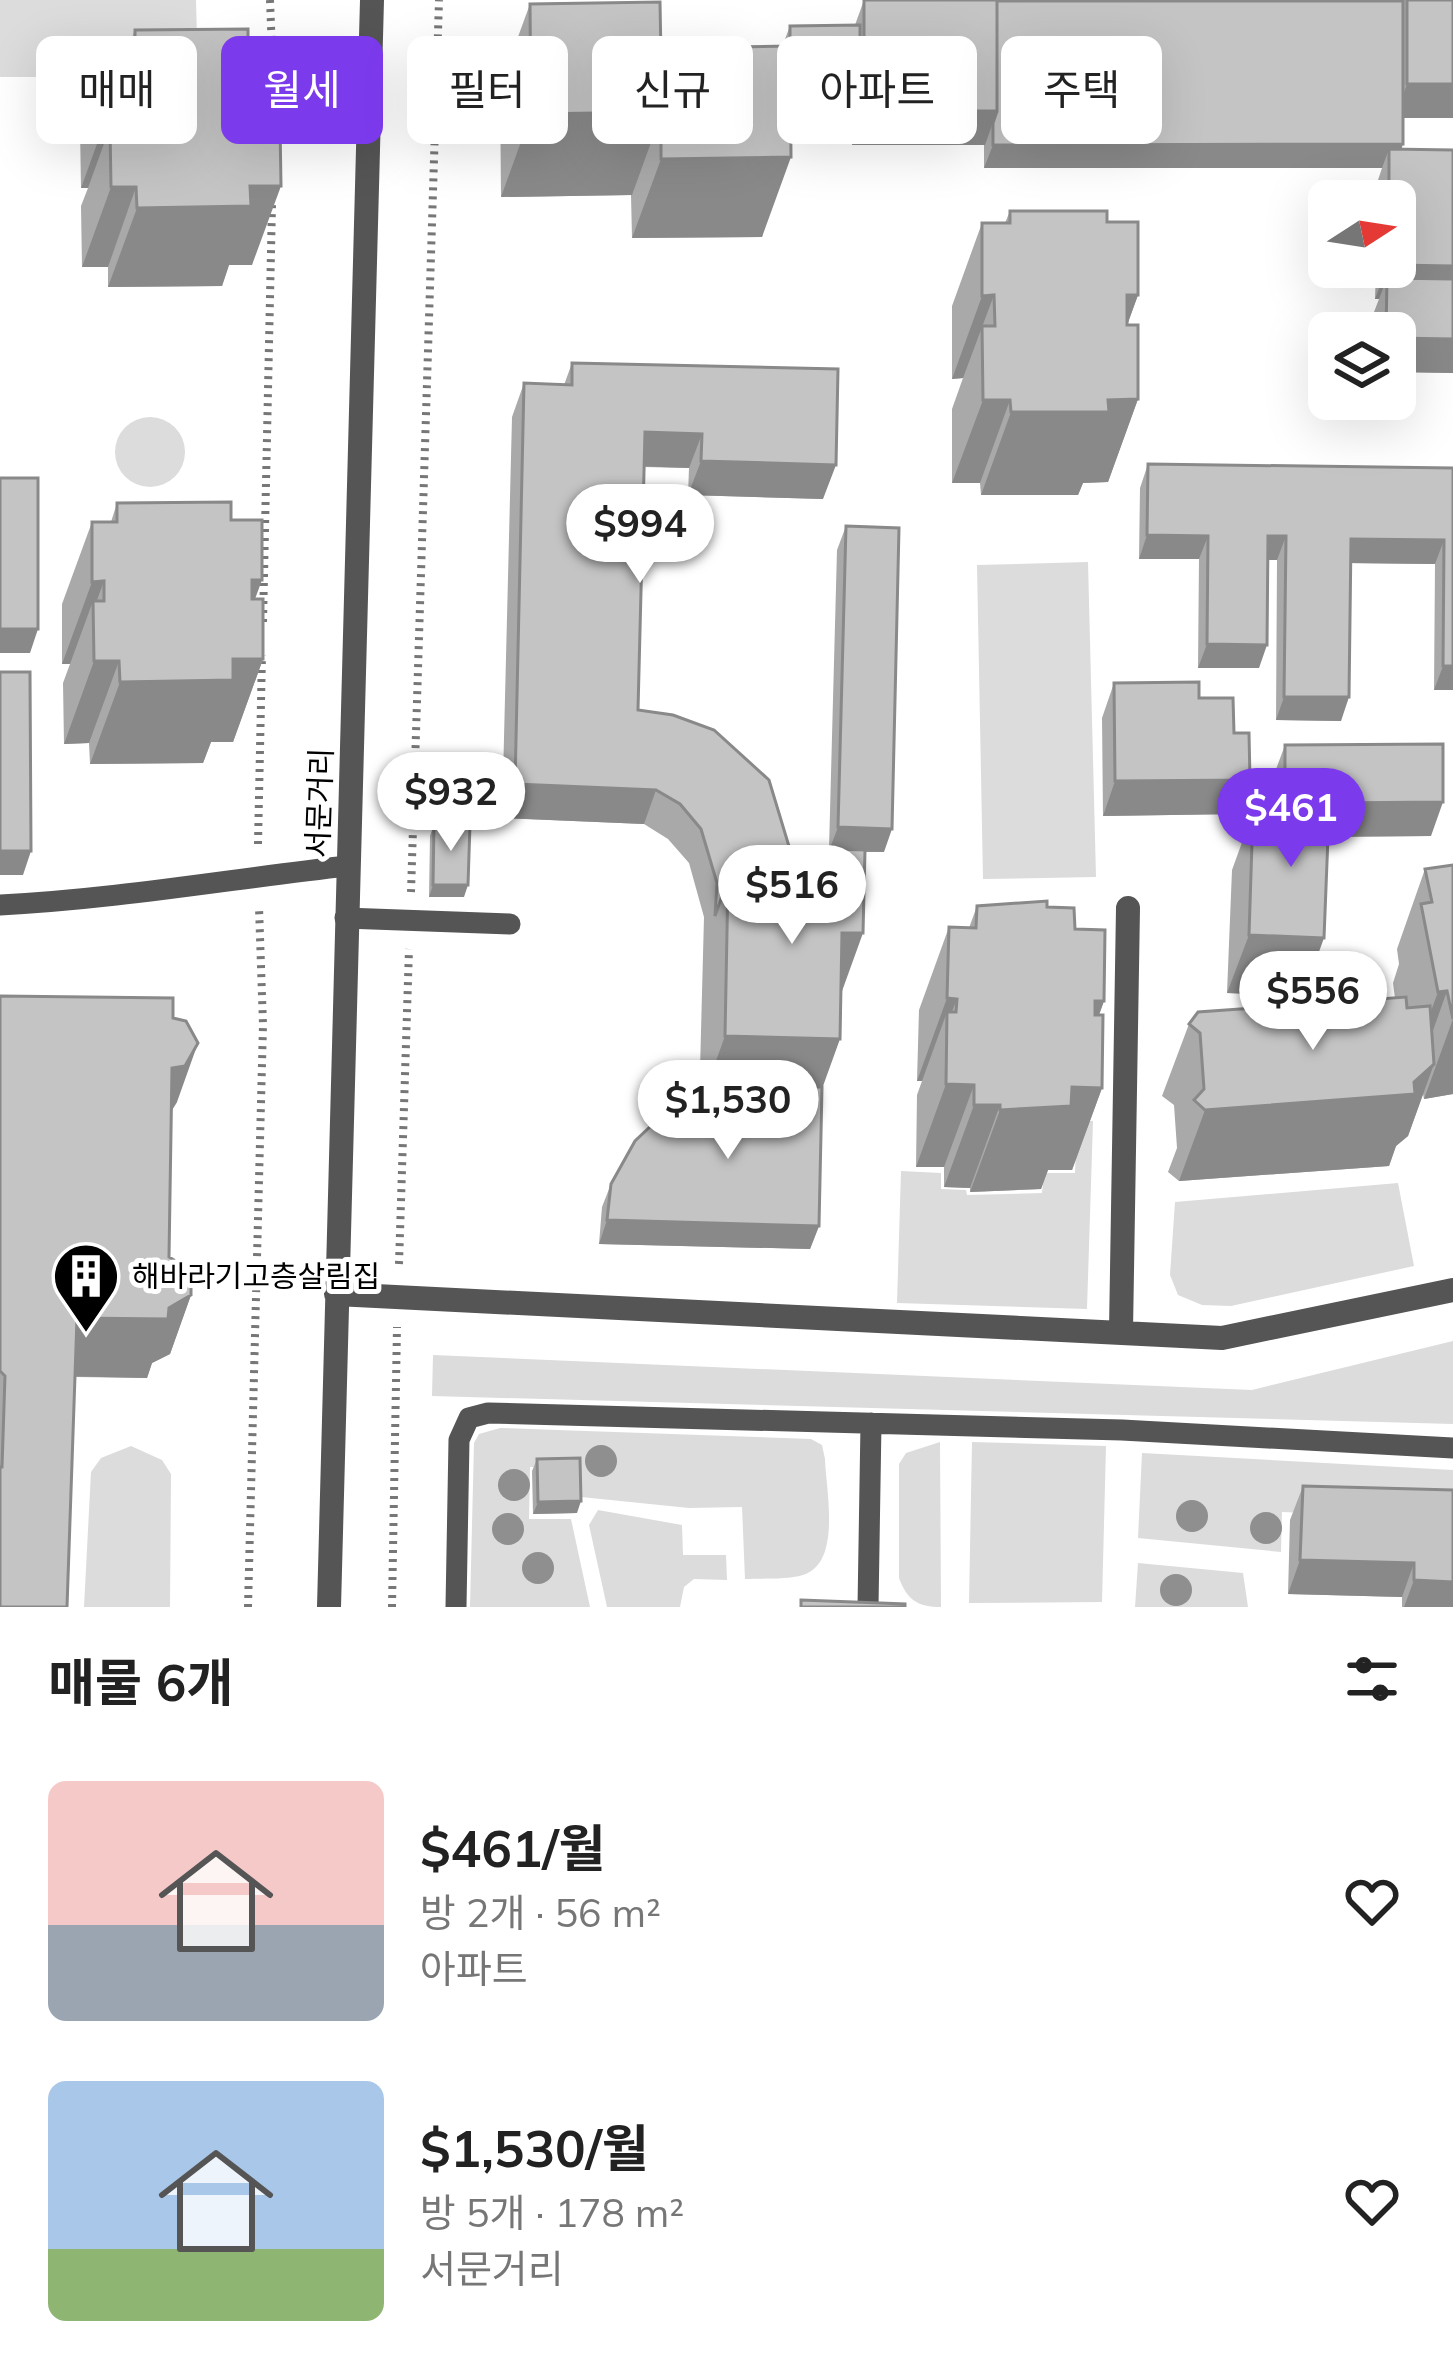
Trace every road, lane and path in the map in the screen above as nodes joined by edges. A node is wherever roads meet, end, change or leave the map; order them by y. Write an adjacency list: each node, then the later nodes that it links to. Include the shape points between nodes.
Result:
1 (270, 0): 4 (path)
2 (372, 0): 6 (street, 서문거리)
3 (439, 0): 11 (path)
4 (271, 36)
5 (272, 196): 7 (path)
6 (347, 866): 7 (lane); 10 (street, 서문거리)
7 (257, 876): 8 (lane, via 110,900); 19 (path, via 263,1025)
8 (0, 905)
9 (1128, 908): 16 (street)
10 (346, 918): 11 (lane); 14 (street, 서문거리)
11 (410, 921): 12 (lane); 15 (path)
12 (510, 924)
13 (1453, 1290): 16 (street, via 1222,1338)
14 (336, 1294): 15 (street); 20 (street, 서문거리)
15 (398, 1296): 16 (street); 21 (path)
16 (1121, 1331)
17 (871, 1423): 18 (lane); 22 (lane, via 469,1418 459,1440); 23 (lane)
18 (1453, 1448)
19 (248, 1607)
20 (329, 1607)
21 (392, 1607)
22 (456, 1607)
23 (868, 1607)

